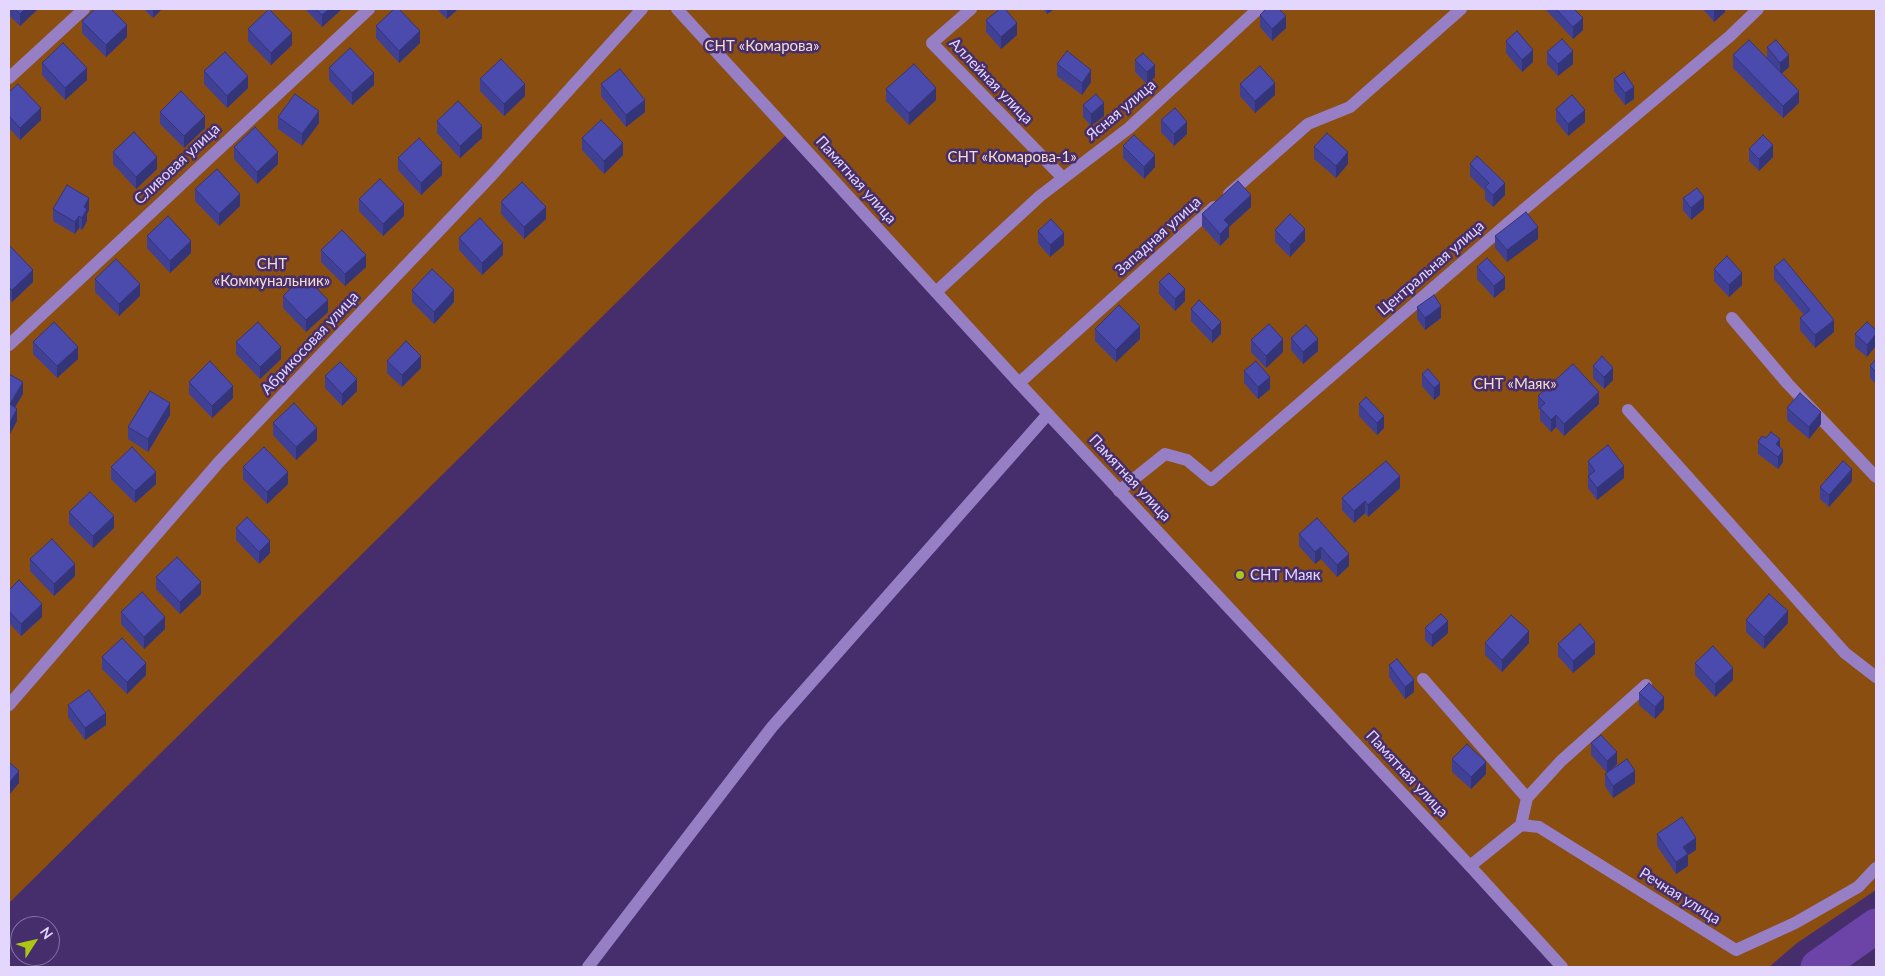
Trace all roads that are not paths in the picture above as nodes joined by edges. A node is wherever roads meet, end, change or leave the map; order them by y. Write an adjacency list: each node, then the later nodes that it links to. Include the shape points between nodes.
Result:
1 (84, 9): 9 (street)
2 (369, 9): 13 (street, Сливовая улица)
3 (642, 9): 22 (street, Абрикосовая улица, via 492,175 219,462)
4 (972, 9): 10 (street, Аллейная улица, via 932,43)
5 (1258, 9): 10 (street, Ясная улица, via 1129,128)
6 (1461, 9): 14 (street, Западная улица, via 1350,107 1308,124)
7 (1758, 9): 18 (street, Центральная улица, via 1211,480 1188,460 1165,454)
8 (682, 10): 11 (street, Памятная улица)
9 (9, 78)
10 (1063, 178): 11 (street, Ясная улица)
11 (936, 292): 14 (street, Памятная улица)
12 (1732, 318): 17 (street, via 1788,384)
13 (9, 346)
14 (1019, 383): 16 (street, Памятная улица)
15 (1628, 410): 19 (street, via 1845,653)
16 (1048, 414): 18 (street, Памятная улица); 27 (street, via 772,727)
17 (1874, 471)
18 (1119, 491): 25 (street, Памятная улица)
19 (1876, 677)
20 (1423, 679): 23 (street)
21 (1646, 685): 23 (street, via 1561,761)
22 (9, 705)
23 (1527, 798): 24 (street)
24 (1521, 825): 25 (street); 26 (street, Речная улица, via 1540,827 1736,950 1795,923 1850,891)
25 (1470, 866): 28 (street, Памятная улица)
26 (1876, 868)
27 (588, 967)
28 (1562, 967)

